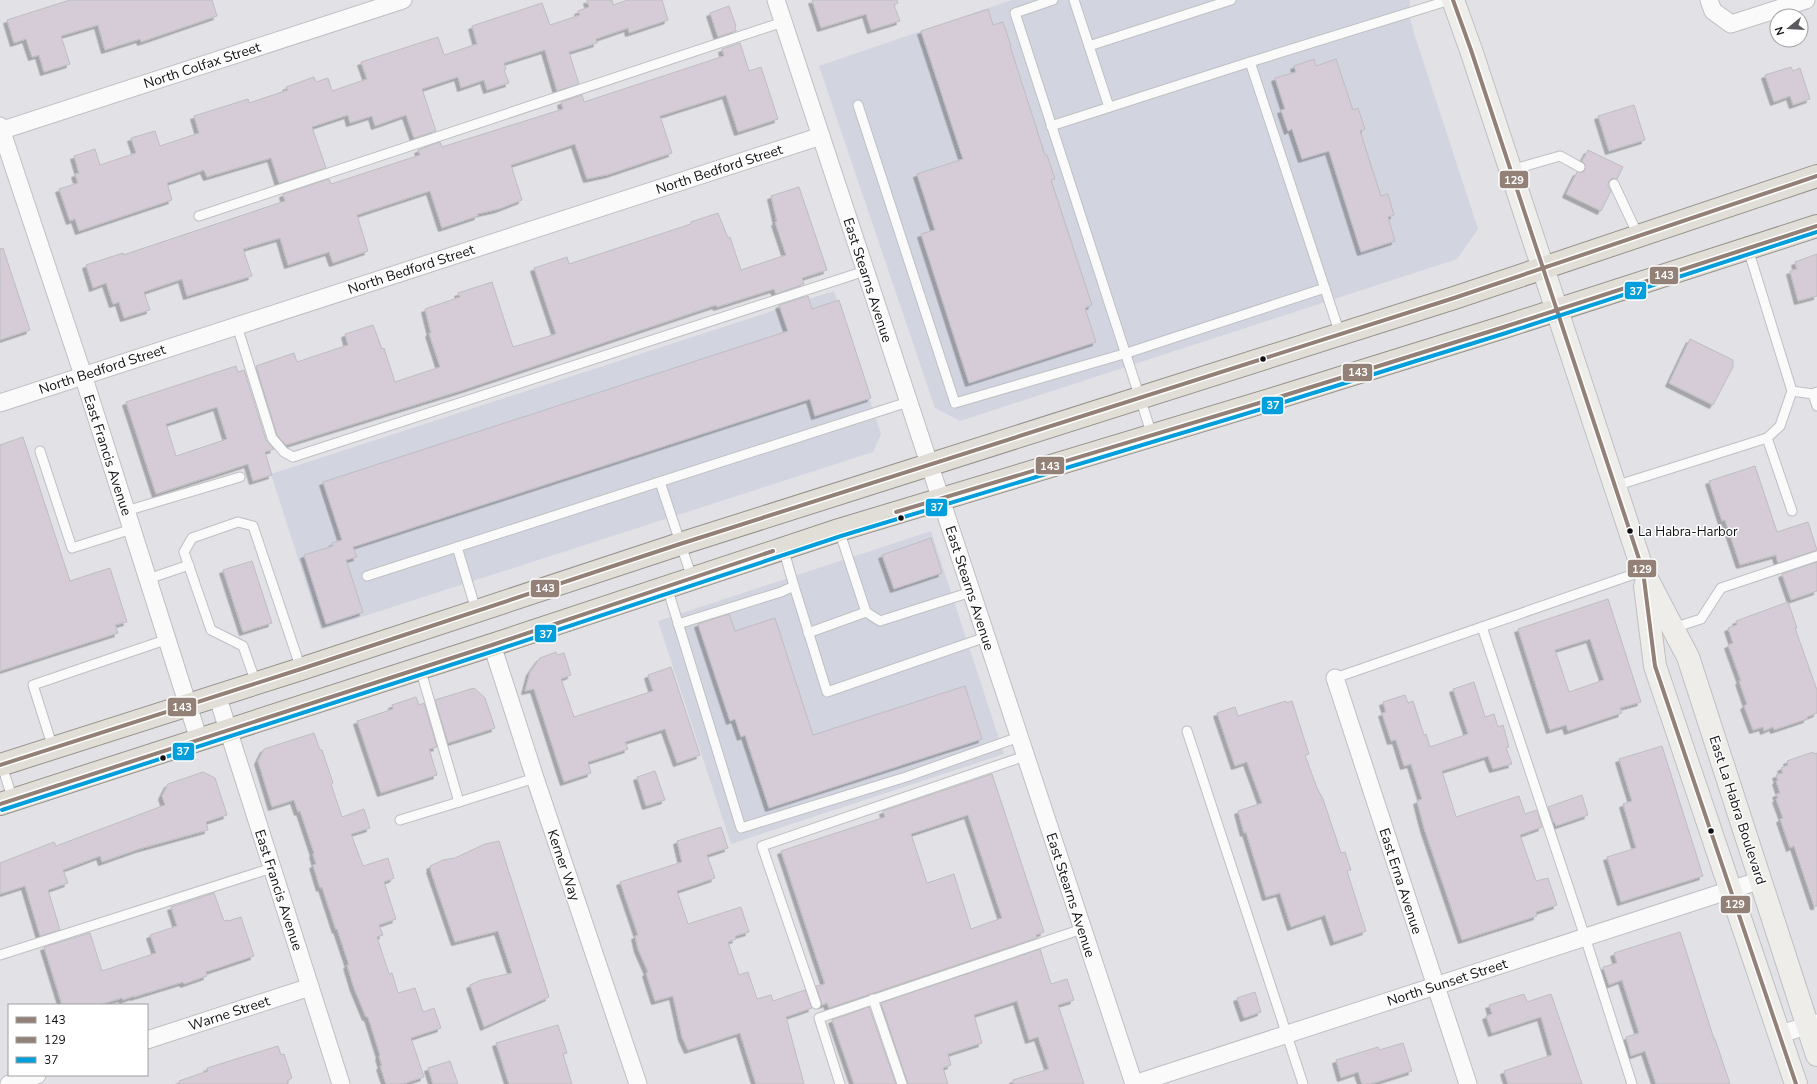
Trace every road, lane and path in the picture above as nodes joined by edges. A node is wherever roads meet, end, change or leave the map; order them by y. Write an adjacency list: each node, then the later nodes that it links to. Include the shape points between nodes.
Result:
1 (403, 0): 15 (street, North Colfax Street)
2 (776, 0): 9 (street, East Stearns Avenue)
3 (1053, 0): 14 (lane, via 1015,13)
4 (1074, 0): 10 (lane)
5 (1231, 0): 10 (lane)
6 (1452, 0): 11 (lane); 18 (main road, East La Habra Boulevard)
7 (1709, 0): 8 (street, via 1713,10 1731,24)
8 (1806, 0)
9 (783, 22): 16 (street, East Stearns Avenue); 21 (lane)
10 (1089, 46): 13 (lane)
11 (1250, 62): 13 (lane); 27 (lane)
12 (858, 105): 31 (lane, via 955,403)
13 (1109, 107): 14 (lane)
14 (1051, 126): 31 (lane)
15 (0, 129): 32 (street, East Francis Avenue)
16 (821, 136): 26 (street, East Stearns Avenue); 29 (street, North Bedford Street)
17 (1580, 167): 18 (lane, via 1560,156)
18 (1511, 170): 25 (main road, East La Habra Boulevard)
19 (1817, 176): 23 (main road)
20 (1614, 184): 23 (lane)
21 (199, 216)
22 (1817, 226): 24 (main road)
23 (1638, 235): 25 (main road)
24 (1748, 249): 28 (main road); 33 (lane)
25 (1543, 267): 28 (main road, East La Habra Boulevard); 30 (main road)
26 (865, 271): 29 (lane, via 293,457 284,452 272,438); 36 (street, East Stearns Avenue)
27 (1325, 288): 30 (lane); 31 (lane)
28 (1557, 311): 39 (main road); 45 (main road, East La Habra Boulevard)
29 (236, 326): 32 (street, North Bedford Street)
30 (1340, 335): 35 (main road)
31 (1127, 353): 35 (lane)
32 (83, 375): 37 (street, North Bedford Street); 48 (street, East Francis Avenue)
33 (1792, 391): 34 (lane); 40 (lane, via 1780,426)
34 (1815, 393): 38 (lane)
35 (1141, 398): 39 (lane); 42 (main road)
36 (908, 402): 42 (street, East Stearns Avenue); 44 (lane)
37 (0, 403)
38 (1817, 406)
39 (1152, 435): 46 (main road)
40 (1767, 438): 45 (lane); 47 (lane)
41 (40, 452): 49 (lane, via 72,548)
42 (930, 464): 46 (street, East Stearns Avenue); 51 (main road)
43 (240, 477): 48 (lane)
44 (660, 482): 51 (lane); 52 (lane)
45 (1615, 486): 56 (main road, East La Habra Boulevard)
46 (941, 498): 50 (main road); 62 (street, East Stearns Avenue)
47 (1792, 510)
48 (126, 511): 49 (street, East Francis Avenue)
49 (132, 529): 59 (street, East Francis Avenue)
50 (839, 530): 53 (main road); 64 (lane)
51 (680, 544): 58 (lane); 63 (main road)
52 (457, 547): 57 (lane); 63 (lane)
53 (783, 548): 58 (main road); 60 (lane)
54 (1817, 556): 67 (lane, via 1720,588 1701,619)
55 (189, 565): 59 (lane); 73 (lane, via 184,552 192,538 238,522 253,526); 75 (lane, via 211,630 243,646)
56 (1643, 571): 66 (lane); 67 (main road, East La Habra Boulevard); 91 (main road, East La Habra Boulevard, via 1656,666)
57 (367, 576)
58 (692, 578): 61 (main road)
59 (148, 579): 70 (street, East Francis Avenue)
60 (794, 586): 65 (lane); 68 (lane)
61 (667, 587): 65 (lane); 71 (main road)
62 (970, 592): 64 (lane, via 880,621); 69 (street, East Stearns Avenue)
63 (476, 610): 73 (main road)
64 (866, 612): 68 (lane)
65 (678, 624): 80 (lane, via 741,828 906,777)
66 (1482, 627): 74 (lane); 93 (lane)
67 (1673, 628): 90 (main road, East La Habra Boulevard, via 1688,657)
68 (808, 633): 69 (lane, via 827,692)
69 (986, 637): 80 (street, East Stearns Avenue)
70 (168, 639): 77 (street, East Francis Avenue); 82 (lane, via 33,685)
71 (492, 645): 72 (main road); 85 (street, Kerner Way)
72 (420, 668): 78 (main road); 87 (lane)
73 (301, 669): 75 (main road)
74 (1335, 678): 95 (street, East Erna Avenue)
75 (256, 683): 76 (main road)
76 (217, 695): 77 (main road); 78 (street, East Francis Avenue)
77 (188, 704): 81 (street, East Francis Avenue); 82 (main road)
78 (228, 731): 81 (main road); 89 (street, East Francis Avenue)
79 (1187, 731): 100 (lane)
80 (1019, 737): 83 (street, East Stearns Avenue)
81 (199, 740): 86 (main road)
82 (53, 748): 84 (main road)
83 (1025, 756): 92 (street, East Stearns Avenue); 98 (lane, via 762,846)
84 (1, 763): 86 (lane)
85 (535, 778): 87 (lane); 107 (street, Kerner Way)
86 (6, 802)
87 (459, 802): 88 (lane)
88 (400, 820)
89 (272, 868): 94 (lane); 96 (street, East Francis Avenue)
90 (1761, 880): 91 (street, North Sunset Street); 99 (main road, East La Habra Boulevard)
91 (1731, 889): 93 (street, North Sunset Street); 101 (main road, East La Habra Boulevard)
92 (1082, 929): 97 (lane); 110 (street, East Stearns Avenue)
93 (1585, 937): 95 (street, North Sunset Street); 113 (lane)
94 (0, 955)
95 (1436, 985): 100 (street, North Sunset Street); 112 (street, East Erna Avenue)
96 (310, 987): 102 (street, Warne Street); 106 (street, East Francis Avenue)
97 (873, 999): 108 (lane, via 819,1018); 109 (lane)
98 (816, 1004)
99 (1812, 1024): 101 (street); 103 (main road, East La Habra Boulevard)
100 (1287, 1034): 110 (street, North Sunset Street); 111 (lane)
101 (1780, 1034): 114 (main road, East La Habra Boulevard)
102 (148, 1040)
103 (1817, 1055)
104 (34, 1076): 105 (street)
105 (9, 1084)
106 (341, 1084)
107 (638, 1084)
108 (840, 1084)
109 (902, 1084)
110 (1134, 1084)
111 (1303, 1084)
112 (1468, 1084)
113 (1632, 1084)
114 (1796, 1084)

